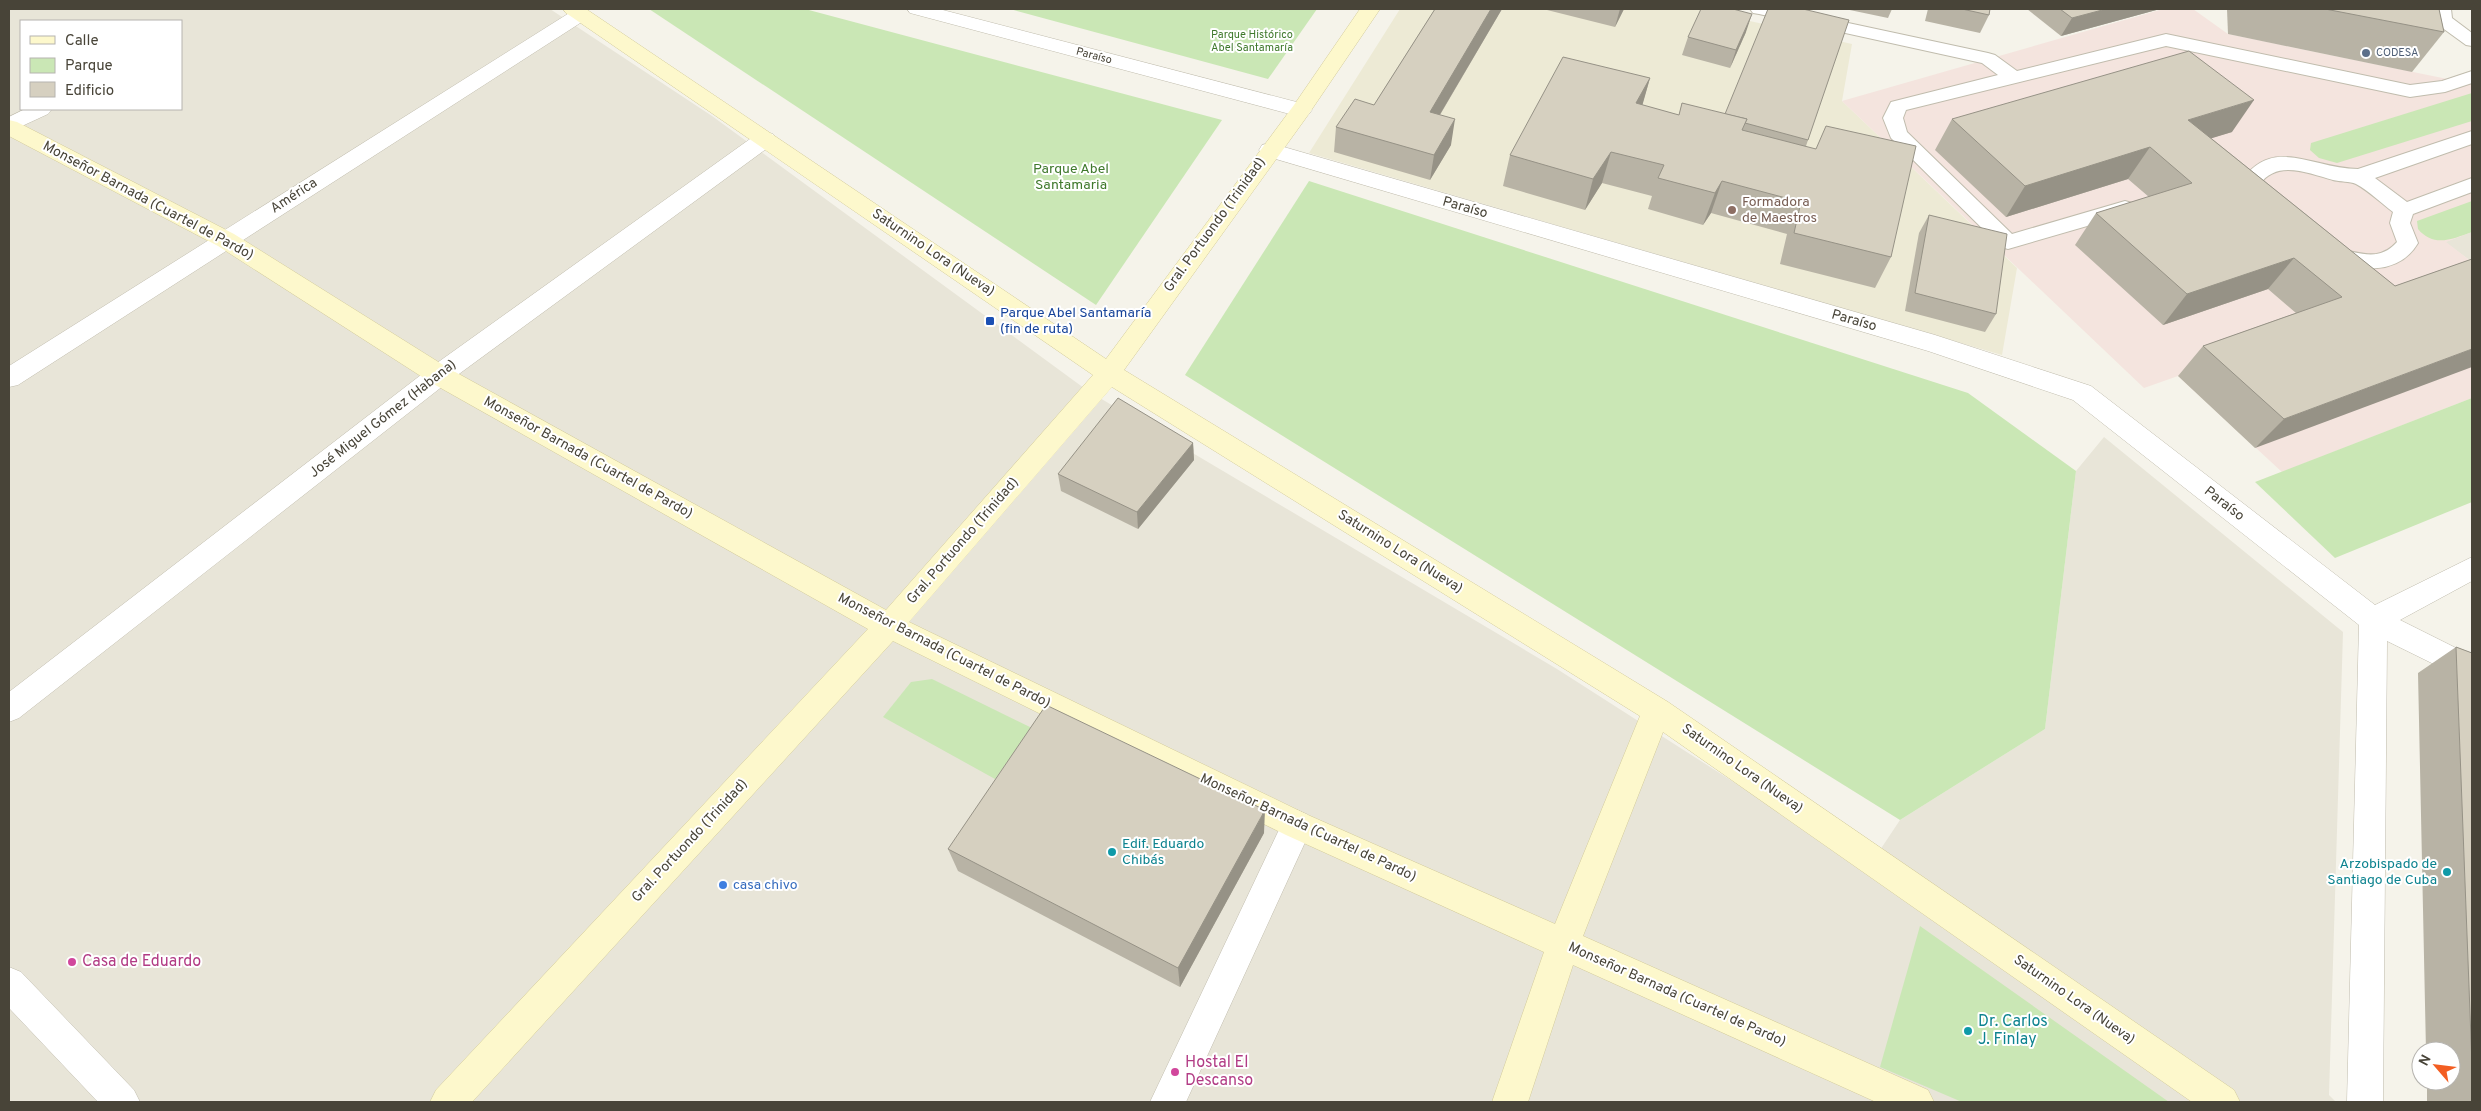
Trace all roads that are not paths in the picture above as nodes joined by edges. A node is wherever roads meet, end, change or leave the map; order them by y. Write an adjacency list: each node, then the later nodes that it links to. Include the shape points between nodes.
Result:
1 (917, 9): 10 (street, Paraíso)
2 (1370, 9): 10 (street, Gral. Portuondo (Trinidad))
3 (1759, 9): 8 (lane, via 1988,59)
4 (2442, 9): 6 (lane, via 2443,20)
5 (577, 12): 13 (street, Saturnino Lora (Nueva)); 20 (street, América)
6 (2472, 40)
7 (2472, 77): 8 (lane, via 2445,86 2410,91 2166,40)
8 (2014, 78): 17 (lane, via 1898,106 1893,118 1898,134 2008,242)
9 (39, 110): 11 (street)
10 (1301, 110): 14 (street, Gral. Portuondo (Trinidad))
11 (9, 126): 20 (street, Monseñor Barnada (Cuartel de Pardo))
12 (2472, 137): 15 (lane)
13 (764, 139): 22 (street, Saturnino Lora (Nueva)); 23 (street, José Miguel Gómez (Habana))
14 (1270, 150): 22 (street, Gral. Portuondo (Trinidad)); 26 (street, Paraíso, via 1934,344 2082,393)
15 (2359, 176): 18 (lane); 19 (lane, via 2341,175 2307,164 2267,166 2254,174 2249,185 2252,197)
16 (2472, 185): 18 (lane)
17 (2136, 205)
18 (2404, 210): 21 (lane, via 2400,223 2408,243 2401,254 2367,262 2345,260)
19 (2274, 219)
20 (226, 240): 23 (street, Monseñor Barnada (Cuartel de Pardo)); 24 (street, América)
21 (2315, 248)
22 (1109, 373): 27 (street, Gral. Portuondo (Trinidad)); 30 (street, Saturnino Lora (Nueva))
23 (439, 375): 27 (street, Monseñor Barnada (Cuartel de Pardo)); 29 (street, José Miguel Gómez (Habana))
24 (9, 378)
25 (2472, 568): 26 (street)
26 (2373, 620): 28 (street, Paraíso); 40 (street)
27 (889, 626): 31 (street, Monseñor Barnada (Cuartel de Pardo)); 35 (street, Gral. Portuondo (Trinidad))
28 (2472, 670)
29 (9, 709)
30 (1658, 710): 32 (street); 39 (street, Saturnino Lora (Nueva))
31 (1297, 825): 32 (street, Monseñor Barnada (Cuartel de Pardo)); 36 (street)
32 (1563, 944): 37 (street); 38 (street, Monseñor Barnada (Cuartel de Pardo))
33 (9, 984): 34 (street)
34 (122, 1102)
35 (448, 1102)
36 (1168, 1102)
37 (1510, 1102)
38 (1916, 1102)
39 (2222, 1102)
40 (2365, 1102)

